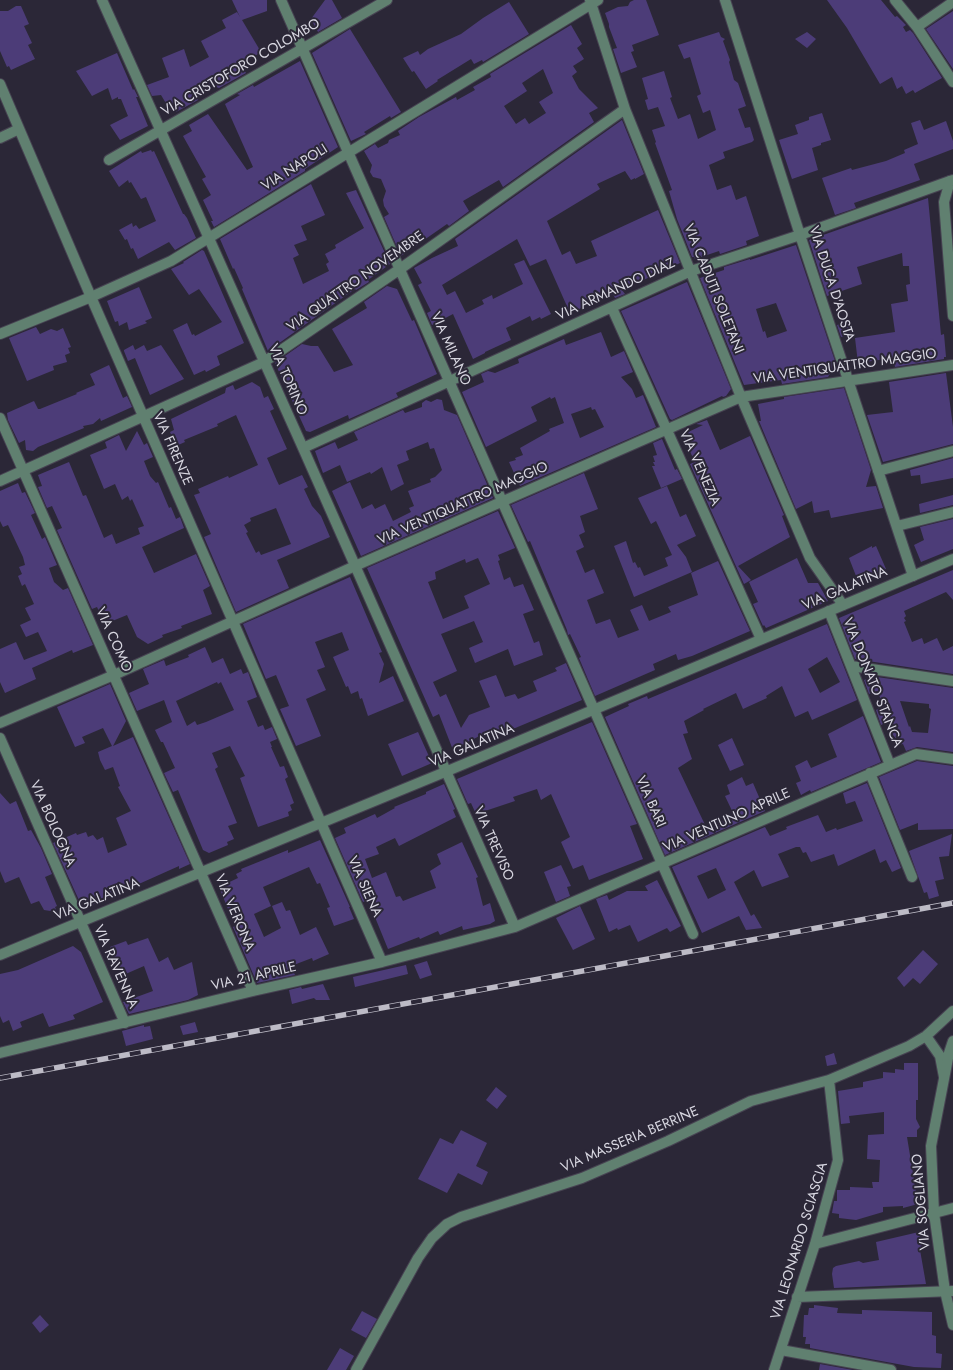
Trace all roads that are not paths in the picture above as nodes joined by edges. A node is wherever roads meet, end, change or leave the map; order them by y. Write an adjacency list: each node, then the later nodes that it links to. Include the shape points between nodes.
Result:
1 (102, 0): 14 (street, VIA TORINO)
2 (281, 0): 9 (street, VIA MILANO)
3 (387, 0): 9 (street, VIA CRISTOFORO COLOMBO)
4 (725, 0): 19 (street, VIA DUCA D'AOSTA)
5 (895, 0): 8 (street)
6 (593, 1): 12 (street, VIA CADUTI SOLETANI); 16 (street, VIA NAPOLI)
7 (953, 2): 8 (street)
8 (917, 27): 10 (street)
9 (302, 48): 14 (street, VIA CRISTOFORO COLOMBO); 16 (street, VIA MILANO)
10 (953, 82)
11 (0, 84): 13 (street, VIA FIRENZE)
12 (625, 109): 21 (street, VIA QUATTRO NOVEMBRE); 22 (street, VIA CADUTI SOLETANI)
13 (19, 128): 15 (street); 23 (street, VIA FIRENZE)
14 (160, 130): 17 (street, VIA CRISTOFORO COLOMBO); 20 (street, VIA TORINO)
15 (0, 138)
16 (348, 151): 20 (street, VIA NAPOLI); 21 (street, VIA MILANO)
17 (109, 160)
18 (952, 181): 19 (street, VIA ARMANDO DIAZ); 25 (street, via 944,202)
19 (800, 235): 22 (street, VIA ARMANDO DIAZ); 29 (street, VIA DUCA D'AOSTA)
20 (209, 238): 23 (street, VIA NAPOLI, via 171,261); 27 (street, VIA TORINO)
21 (400, 269): 27 (street, VIA QUATTRO NOVEMBRE); 30 (street, VIA MILANO)
22 (691, 271): 24 (street, VIA ARMANDO DIAZ); 31 (street, VIA CADUTI SOLETANI)
23 (91, 297): 26 (street, VIA NAPOLI); 32 (street, VIA FIRENZE)
24 (612, 308): 30 (street, VIA ARMANDO DIAZ); 34 (street, VIA VENEZIA)
25 (953, 316)
26 (0, 334)
27 (264, 362): 32 (street, VIA QUATTRO NOVEMBRE); 35 (street, VIA TORINO)
28 (953, 365): 29 (street, VIA VENTIQUATTRO MAGGIO)
29 (848, 380): 31 (street, VIA VENTIQUATTRO MAGGIO); 38 (street, VIA DUCA D'AOSTA)
30 (449, 382): 35 (street, VIA ARMANDO DIAZ); 40 (street, VIA MILANO)
31 (741, 397): 34 (street, VIA VENTIQUATTRO MAGGIO); 46 (street, VIA CADUTI SOLETANI, via 810,558)
32 (143, 416): 37 (street, VIA QUATTRO NOVEMBRE); 48 (street, VIA FIRENZE)
33 (0, 418): 37 (street, VIA COMO)
34 (667, 429): 40 (street, VIA VENTIQUATTRO MAGGIO); 49 (street, VIA VENEZIA)
35 (303, 448): 44 (street, VIA TORINO)
36 (953, 451): 38 (street)
37 (23, 471): 39 (street, VIA QUATTRO NOVEMBRE); 51 (street, VIA COMO)
38 (878, 471): 42 (street, VIA DUCA D'AOSTA)
39 (0, 481)
40 (502, 502): 44 (street, VIA VENTIQUATTRO MAGGIO); 53 (street, VIA MILANO)
41 (953, 512): 42 (street)
42 (897, 526): 45 (street, VIA DUCA D'AOSTA)
43 (953, 559): 45 (street, VIA GALATINA)
44 (355, 566): 48 (street, VIA VENTIQUATTRO MAGGIO); 58 (street, VIA TORINO)
45 (913, 576): 46 (street, VIA GALATINA)
46 (842, 605): 47 (street, VIA GALATINA)
47 (829, 611): 49 (street, VIA GALATINA); 50 (street, VIA DONATO STANCA)
48 (232, 622): 51 (street, VIA VENTIQUATTRO MAGGIO); 60 (street, VIA FIRENZE)
49 (761, 640): 53 (street, VIA GALATINA)
50 (851, 666): 52 (street); 57 (street, VIA DONATO STANCA)
51 (114, 675): 54 (street, VIA VENTIQUATTRO MAGGIO); 62 (street, VIA COMO)
52 (953, 681)
53 (593, 709): 58 (street, VIA GALATINA); 61 (street, VIA BARI)
54 (0, 723)
55 (0, 738): 64 (street, VIA BOLOGNA)
56 (953, 759): 57 (street, VIA VENTUNO APRILE, via 916,754)
57 (890, 765): 59 (street, VIA VENTUNO APRILE)
58 (446, 772): 60 (street, VIA GALATINA); 65 (street, VIA TREVISO)
59 (870, 773): 61 (street, VIA VENTUNO APRILE); 63 (street)
60 (321, 823): 62 (street, VIA GALATINA); 68 (street, VIA SIENA)
61 (662, 864): 65 (street, VIA VENTUNO APRILE); 66 (street, VIA BARI)
62 (201, 872): 64 (street, VIA GALATINA); 69 (street, VIA VERONA)
63 (912, 877)
64 (80, 921): 67 (street, VIA GALATINA); 71 (street, VIA RAVENNA)
65 (514, 927): 68 (street, VIA 21 APRILE)
66 (692, 934)
67 (0, 955)
68 (382, 962): 69 (street, VIA 21 APRILE)
69 (253, 991): 71 (street, VIA 21 APRILE)
70 (953, 1011): 72 (street)
71 (124, 1023): 74 (street, VIA 21 APRILE)
72 (926, 1036): 75 (street, VIA SOGLIANO, via 940,1056); 76 (street, VIA MASSERIA BERRINE)
73 (953, 1041): 75 (street, VIA SOGLIANO)
74 (0, 1053)
75 (944, 1077): 78 (street, VIA SOGLIANO, via 931,1146)
76 (829, 1080): 79 (street, VIA LEONARDO SCIASCIA, via 838,1160); 84 (street, VIA MASSERIA BERRINE, via 751,1101 582,1178 447,1224 418,1258)
77 (953, 1208): 78 (street)
78 (934, 1213): 79 (street); 80 (street, VIA SOGLIANO)
79 (815, 1244): 81 (street, VIA LEONARDO SCIASCIA)
80 (949, 1291): 81 (street); 82 (street, VIA SOGLIANO)
81 (797, 1296): 83 (street, VIA LEONARDO SCIASCIA)
82 (953, 1326)
83 (781, 1350): 85 (street, VIA LEONARDO SCIASCIA); 86 (street)
84 (356, 1370)
85 (774, 1370)
86 (891, 1370)

